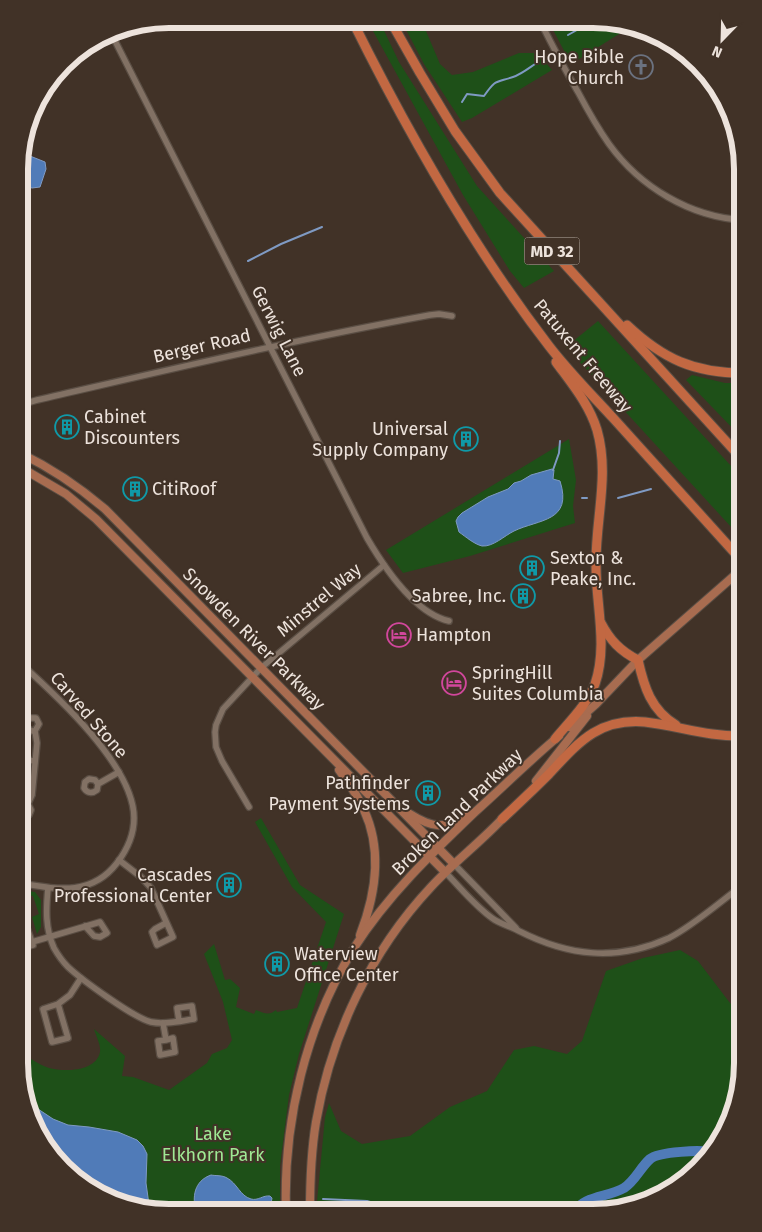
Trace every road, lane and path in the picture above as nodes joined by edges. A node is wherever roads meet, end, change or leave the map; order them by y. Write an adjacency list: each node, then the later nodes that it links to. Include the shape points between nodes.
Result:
1 (356, 28): 7 (highway, Patuxent Freeway, via 441,183)
2 (394, 28): 6 (highway, MD 32, via 471,154)
3 (543, 28): 5 (street, via 599,129 627,166 649,185 678,202 713,215)
4 (114, 39): 9 (street, Gerwig Lane)
5 (734, 218)
6 (564, 265): 10 (highway, via 659,352 701,369); 12 (highway, MD 32)
7 (521, 308): 15 (highway, Patuxent Freeway, via 551,348); 19 (highway, via 580,396 597,431 603,475 596,552)
8 (452, 316): 9 (street, Berger Road, via 430,315)
9 (270, 346): 11 (street, Berger Road); 16 (street, Gerwig Lane, via 366,538)
10 (734, 372)
11 (27, 404)
12 (734, 450)
13 (27, 456): 21 (main road, Snowden River Parkway, via 72,482 105,509)
14 (27, 470): 23 (main road, Snowden River Parkway, via 66,494 96,519)
15 (734, 552)
16 (384, 565): 18 (street, Gerwig Lane, via 424,610); 21 (street, Minstrel Way)
17 (734, 575): 20 (main road, Broken Land Parkway)
18 (449, 621)
19 (600, 621): 20 (highway, via 613,642); 28 (highway, via 600,658 594,685 583,706)
20 (638, 660): 24 (main road, Broken Land Parkway); 25 (highway, via 652,702 664,717)
21 (261, 668): 23 (street, Minstrel Way); 37 (main road, Snowden River Parkway)
22 (28, 669): 32 (street, Carved Stone, via 78,720)
23 (252, 677): 29 (main road, Snowden River Parkway); 36 (street, Minstrel Way, via 223,709 215,732 218,754)
24 (596, 704): 28 (main road, Broken Land Parkway); 39 (main road, Broken Land Parkway, via 545,772)
25 (680, 728): 27 (highway); 39 (highway, via 628,722 590,734)
26 (35, 731): 31 (street)
27 (734, 736)
28 (555, 739): 34 (main road, Broken Land Parkway)
29 (323, 748): 41 (main road, Snowden River Parkway); 55 (main road, via 365,810 374,847 374,890)
30 (27, 760): 31 (street)
31 (35, 761): 35 (street, via 32,795)
32 (119, 772): 33 (street); 42 (street, Carved Stone, via 130,796 134,817 131,837)
33 (98, 784)
34 (486, 802): 37 (main road, via 454,822 441,826 421,821); 40 (main road, Broken Land Parkway)
35 (28, 804): 38 (street, via 32,810)
36 (249, 807)
37 (400, 808): 40 (main road, Snowden River Parkway)
38 (27, 816)
39 (502, 819): 43 (main road, Broken Land Parkway)
40 (438, 847): 41 (main road, Broken Land Parkway); 43 (main road, Snowden River Parkway)
41 (428, 856): 44 (main road, Snowden River Parkway); 55 (main road, Broken Land Parkway, via 394,894)
42 (119, 860): 46 (street, Carved Stone, via 106,874 88,885 69,889); 48 (street, via 146,882)
43 (454, 864): 44 (main road, Broken Land Parkway); 51 (street)
44 (446, 872): 51 (street, via 489,916); 62 (main road, Broken Land Parkway, via 394,933 367,976 345,1022 320,1102 313,1145)
45 (27, 884): 46 (street, Carved Stone)
46 (48, 888): 52 (street, via 46,917)
47 (734, 892): 51 (street, via 676,934 634,950 574,952)
48 (166, 923)
49 (85, 926): 52 (street)
50 (27, 928): 53 (street)
51 (517, 930)
52 (50, 936): 53 (street); 56 (street, via 62,961)
53 (32, 942): 54 (street, via 33,945)
54 (27, 947)
55 (355, 947): 61 (main road, Broken Land Parkway, via 322,1012 301,1074 289,1140)
56 (81, 978): 57 (street); 59 (street, via 140,1018)
57 (58, 1004): 57 (street, via 68,1038 52,1042 42,1009)
58 (179, 1021): 59 (street)
59 (163, 1023): 60 (street)
60 (166, 1040)
61 (286, 1204)
62 (310, 1204)

